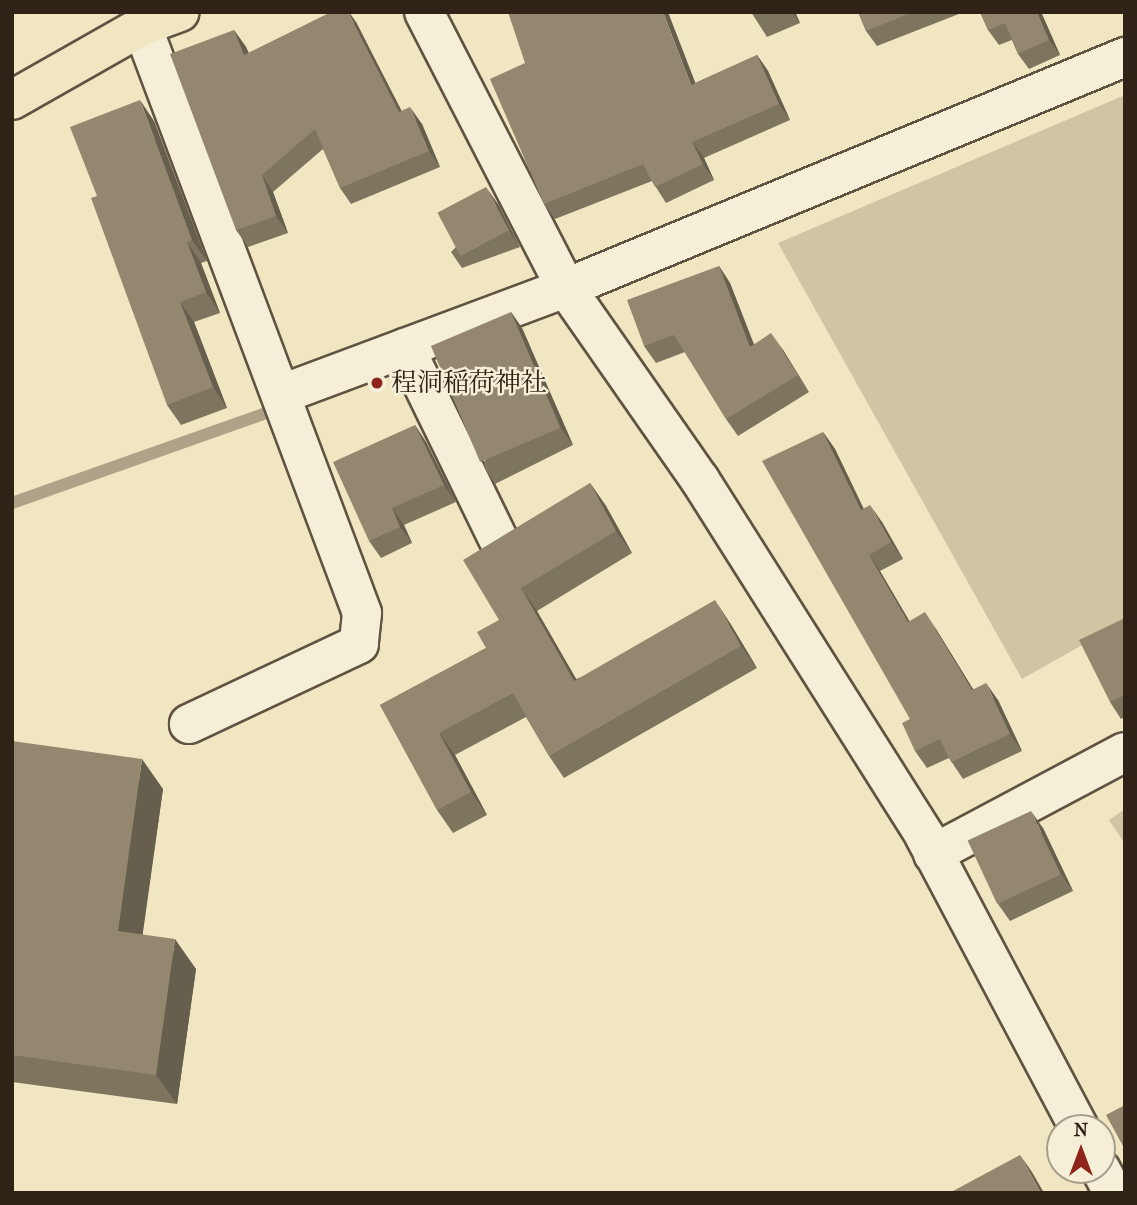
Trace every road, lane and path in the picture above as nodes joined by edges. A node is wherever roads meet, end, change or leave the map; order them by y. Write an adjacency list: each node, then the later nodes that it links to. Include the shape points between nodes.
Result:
1 (180, 12): 3 (main road)
2 (424, 12): 6 (street)
3 (142, 26): 5 (main road); 8 (street)
4 (1125, 57): 6 (street)
5 (12, 100)
6 (566, 288): 7 (street); 12 (street, via 700,480)
7 (405, 348): 8 (street); 9 (street)
8 (282, 394): 10 (street, via 362,613 359,645)
9 (498, 539)
10 (189, 724)
11 (1125, 752): 12 (street)
12 (933, 854): 13 (street)
13 (1072, 1114)

